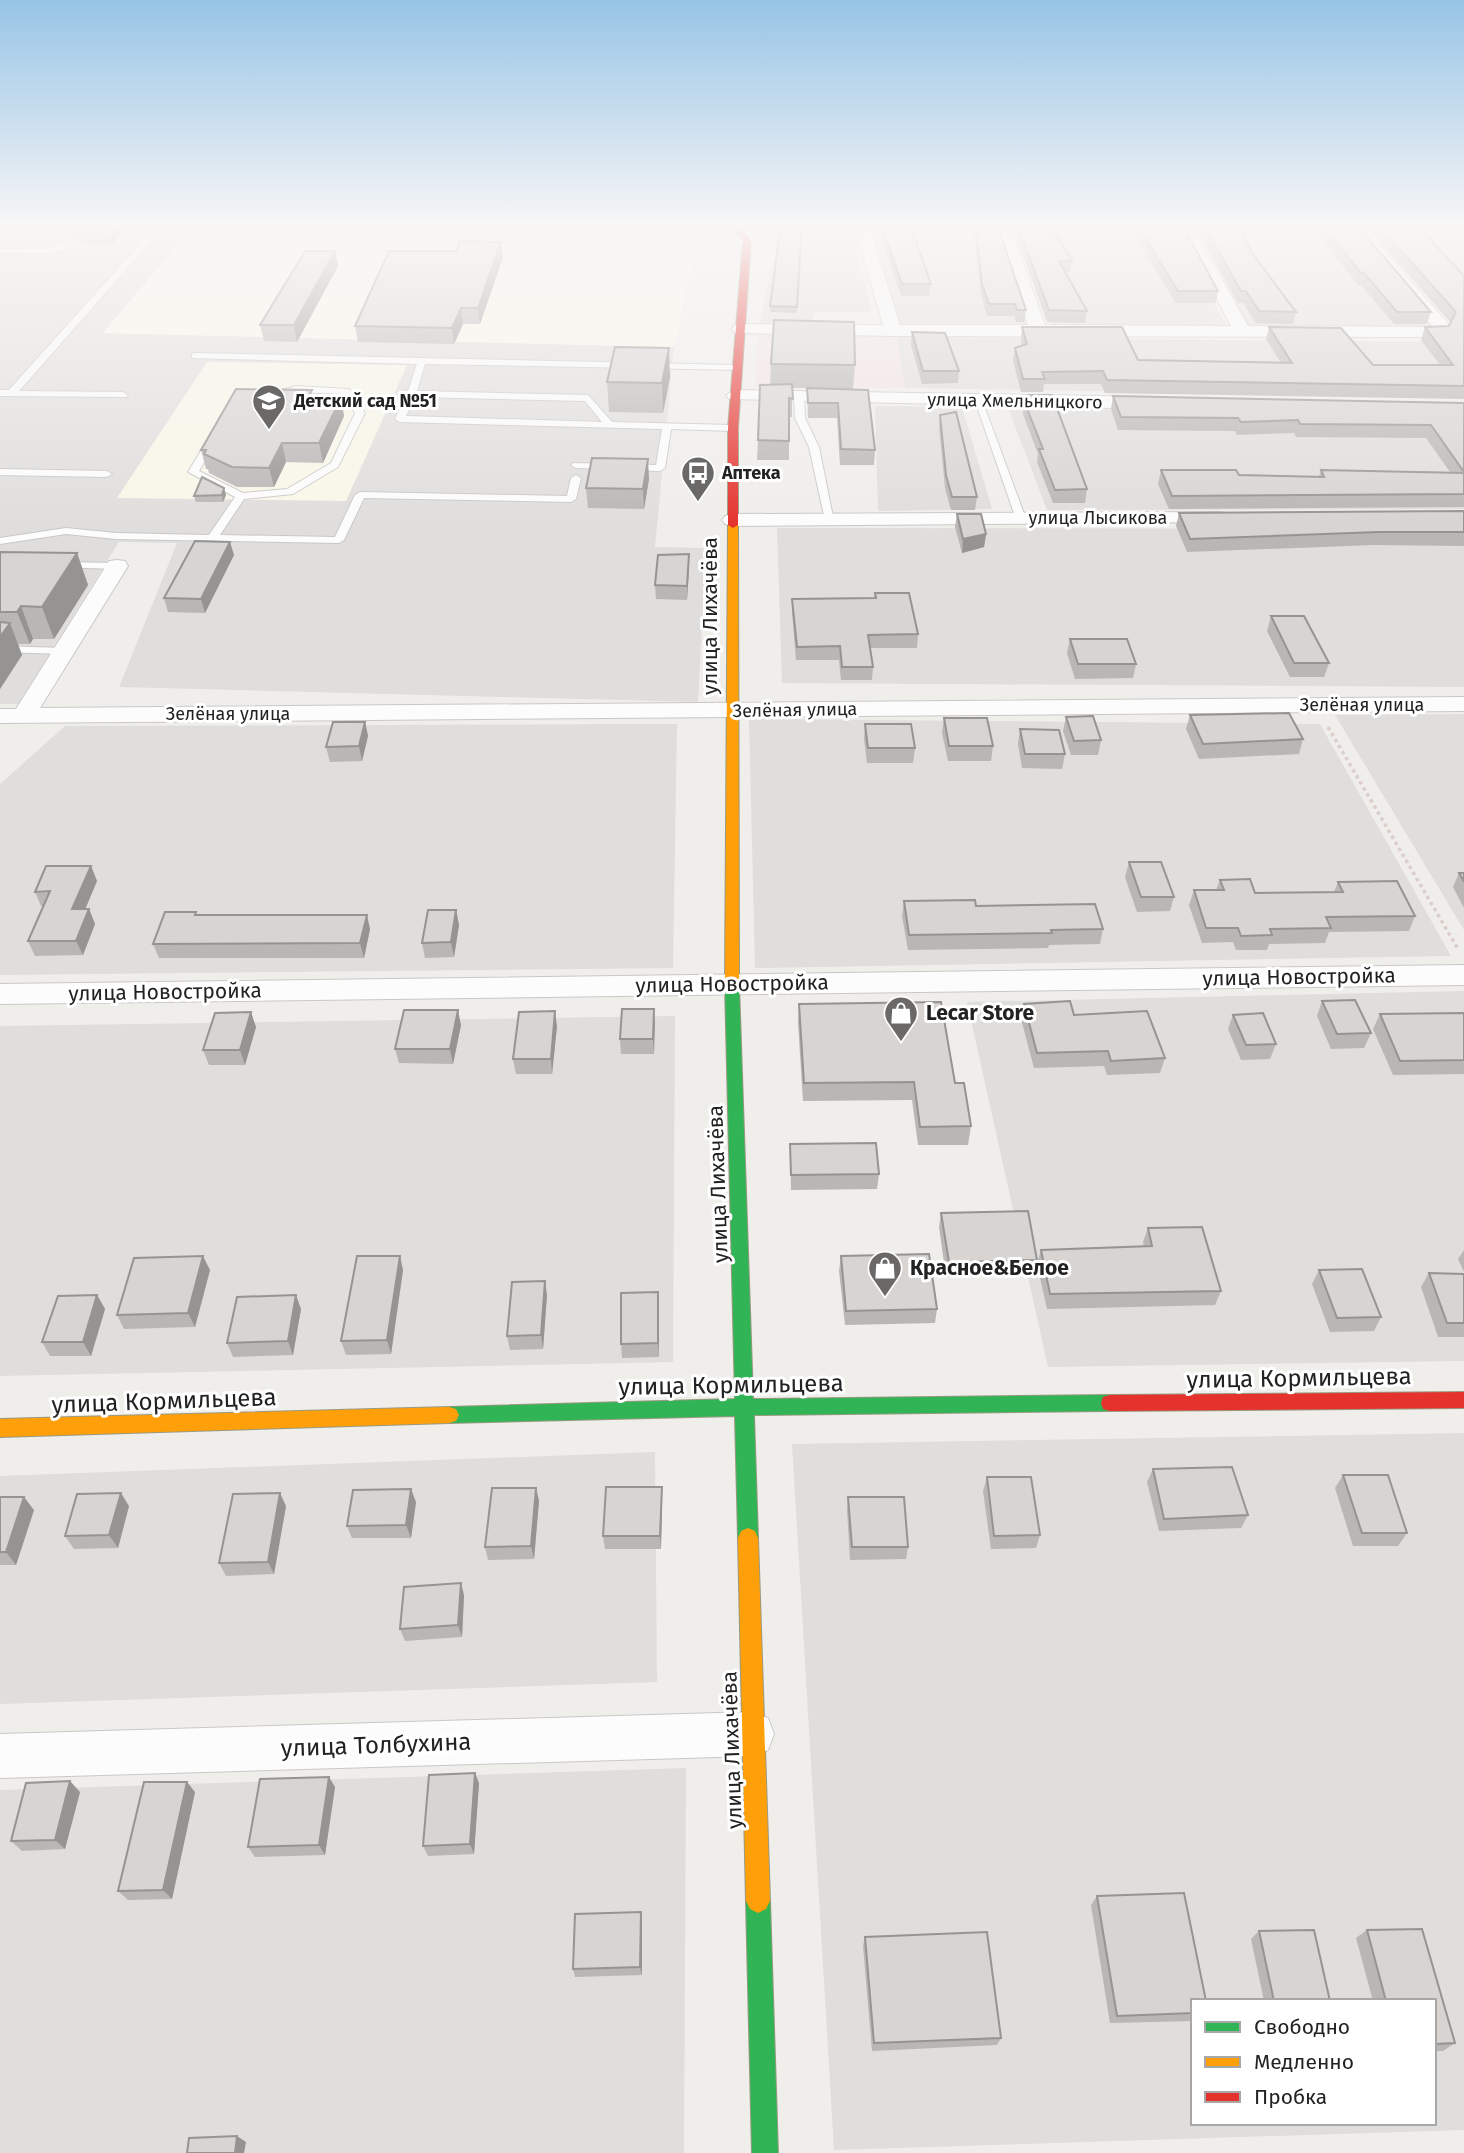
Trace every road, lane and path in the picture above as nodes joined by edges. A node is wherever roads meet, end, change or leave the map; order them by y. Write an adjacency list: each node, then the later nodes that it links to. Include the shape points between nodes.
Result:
1 (73, 324): 15 (lane)
2 (740, 324): 7 (main road, улица Лихачёва)
3 (891, 324): 9 (street)
4 (1036, 324): 8 (street)
5 (1239, 324): 10 (street)
6 (1441, 324): 10 (street, via 1439,332)
7 (740, 329): 9 (street); 13 (main road, улица Лихачёва)
8 (1038, 330): 9 (street); 10 (street)
9 (893, 331)
10 (1243, 332)
11 (195, 356): 12 (lane)
12 (422, 360): 13 (lane); 16 (lane)
13 (736, 368): 18 (main road, улица Лихачёва)
14 (0, 393): 15 (lane)
15 (12, 393): 17 (lane)
16 (412, 394): 23 (lane, via 588,398); 23 (lane, via 400,419)
17 (123, 395)
18 (735, 395): 19 (street, улица Хмельницкого); 26 (main road, улица Лихачёва)
19 (799, 396): 21 (street, улица Хмельницкого); 35 (lane, via 800,418 814,447)
20 (259, 397): 31 (lane, via 296,389 346,391 360,413 335,465 289,492)
21 (977, 400): 22 (street, улица Хмельницкого); 33 (lane)
22 (1172, 403)
23 (609, 424): 25 (lane)
24 (221, 425): 31 (lane, via 193,472)
25 (667, 426): 26 (lane); 27 (lane, via 660,468)
26 (733, 428): 34 (main road, улица Лихачёва)
27 (576, 465)
28 (0, 472): 29 (lane)
29 (107, 474)
30 (576, 478): 36 (lane, via 571,499 360,495 339,540)
31 (242, 496): 36 (lane)
32 (1242, 517): 33 (street, улица Лысикова)
33 (1021, 519): 35 (street, улица Лысикова)
34 (732, 520): 35 (street, улица Лысикова); 44 (main road, улица Лихачёва)
35 (830, 520)
36 (213, 537): 37 (lane, via 66,531)
37 (0, 541)
38 (50, 564): 39 (lane)
39 (117, 566): 41 (street)
40 (0, 649): 41 (lane)
41 (64, 651): 45 (street)
42 (1464, 704): 43 (street, Зелёная улица)
43 (1315, 705): 44 (street, Зелёная улица); 46 (path)
44 (731, 710): 45 (street, Зелёная улица); 48 (main road, улица Лихачёва)
45 (11, 716)
46 (1464, 960)
47 (1464, 975): 48 (street, улица Новостройка)
48 (732, 985): 49 (street, улица Новостройка); 51 (main road, улица Лихачёва)
49 (0, 994)
50 (1464, 1400): 51 (main road, улица Кормильцева)
51 (746, 1407): 52 (main road, улица Кормильцева); 53 (main road, улица Лихачёва)
52 (0, 1428)
53 (752, 1734): 54 (street, улица Толбухина); 55 (main road, улица Лихачёва)
54 (0, 1756)
55 (765, 2153)

